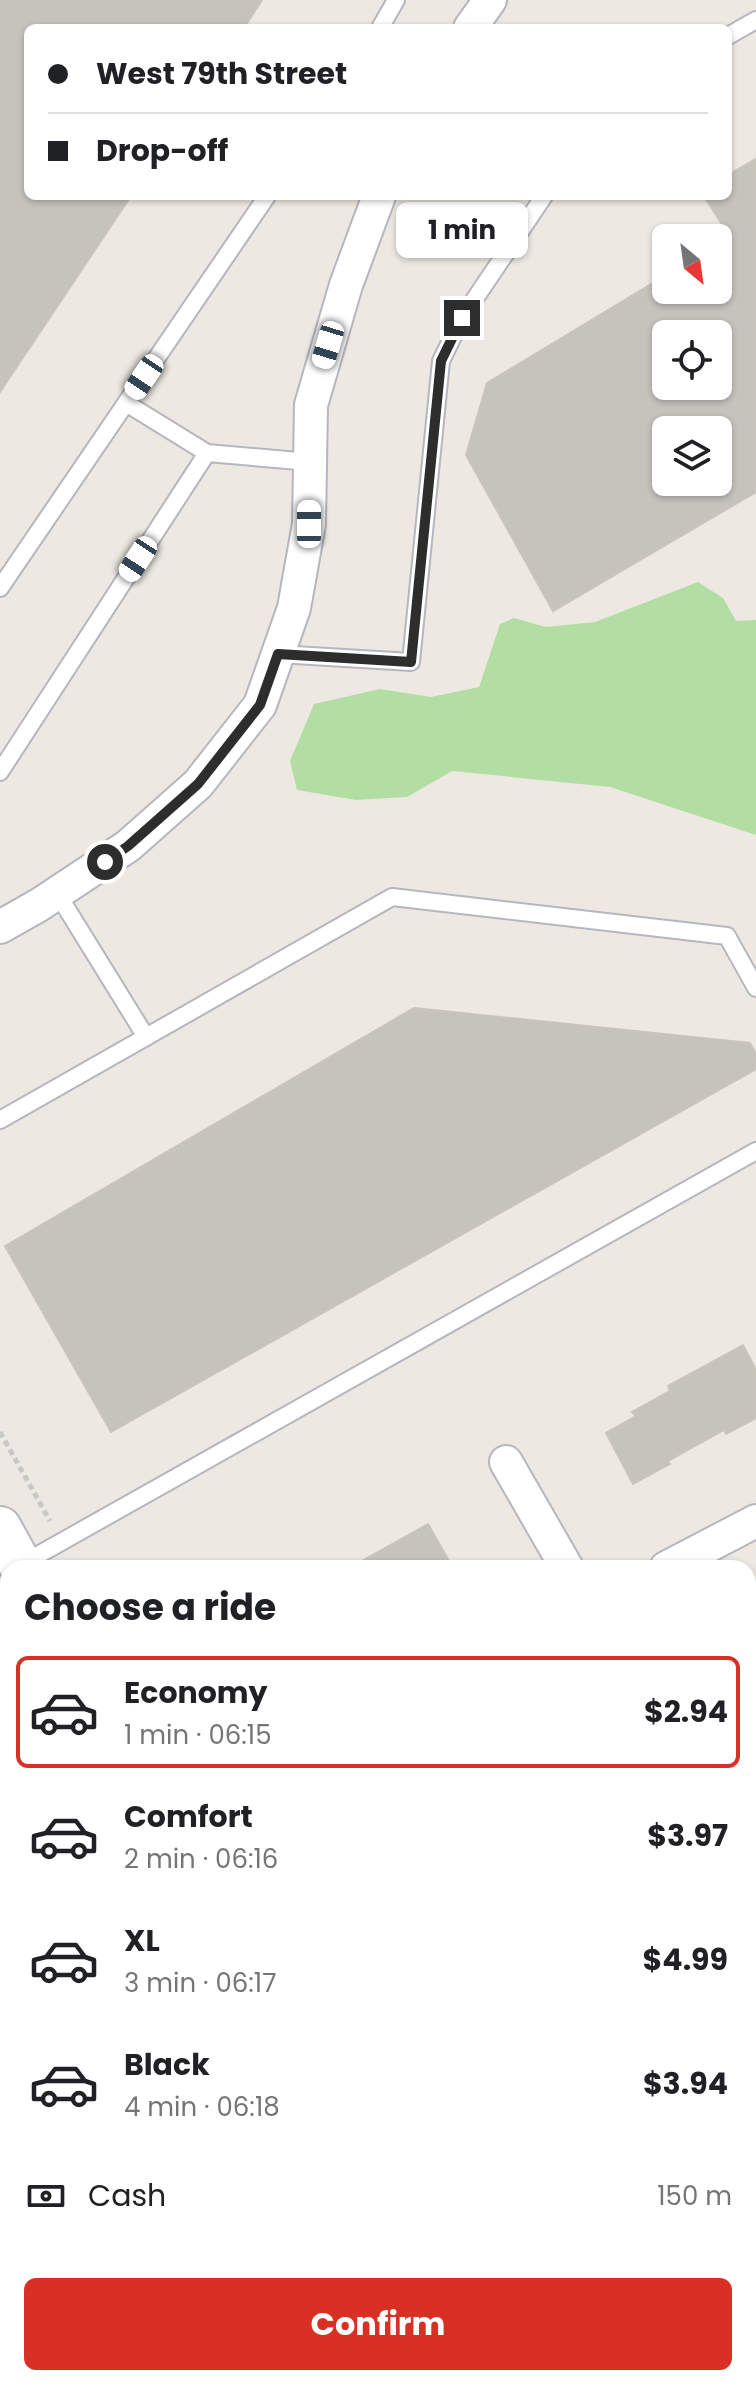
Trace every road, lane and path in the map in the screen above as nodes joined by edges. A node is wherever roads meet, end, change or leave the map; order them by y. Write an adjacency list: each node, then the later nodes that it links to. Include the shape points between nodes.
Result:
1 (396, 0): 4 (lane)
2 (490, 0): 5 (street)
3 (756, 20): 6 (lane)
4 (382, 24)
5 (473, 24)
6 (732, 34)
7 (264, 200): 10 (lane)
8 (378, 200): 12 (street, via 311,405)
9 (541, 200): 14 (lane, via 462,318 441,361 411,662)
10 (126, 403): 11 (lane); 13 (lane)
11 (207, 453): 12 (lane); 15 (lane)
12 (310, 462): 14 (street, via 309,524 294,608)
13 (0, 588)
14 (278, 654): 16 (street, via 260,705 198,784 128,846)
15 (0, 772)
16 (57, 893): 17 (street); 19 (lane)
17 (0, 927)
18 (756, 988): 19 (lane, via 727,936 392,897)
19 (146, 1037): 20 (lane)
20 (0, 1120)
21 (756, 1151): 30 (lane)
22 (0, 1432): 26 (path)
23 (506, 1462): 31 (street)
24 (756, 1521): 27 (street)
25 (0, 1528): 29 (street)
26 (55, 1529)
27 (721, 1540): 28 (street); 32 (street)
28 (756, 1543)
29 (17, 1560)
30 (33, 1560)
31 (562, 1560)
32 (682, 1560)

